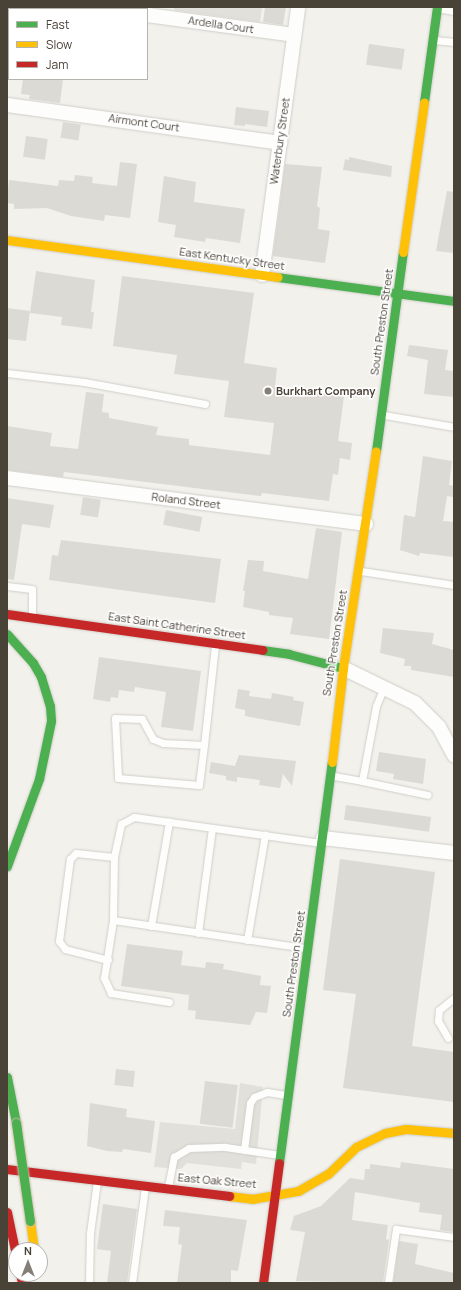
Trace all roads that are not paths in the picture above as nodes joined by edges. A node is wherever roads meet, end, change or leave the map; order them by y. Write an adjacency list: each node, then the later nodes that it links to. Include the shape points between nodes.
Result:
1 (298, 7): 5 (street, Waterbury Street)
2 (436, 7): 3 (lane); 6 (main road, South Preston Street)
3 (454, 11)
4 (148, 15): 5 (street, Ardella Court)
5 (294, 35): 9 (street, Waterbury Street)
6 (432, 40): 7 (lane); 12 (main road, South Preston Street)
7 (454, 42)
8 (7, 105): 9 (street, Airmont Court)
9 (280, 143): 11 (street, Waterbury Street)
10 (7, 240): 11 (main road, East Kentucky Street)
11 (262, 275): 12 (main road, East Kentucky Street)
12 (398, 293): 13 (main road, East Kentucky Street); 16 (main road, South Preston Street)
13 (454, 301)
14 (7, 374): 15 (lane, via 84,382)
15 (205, 404)
16 (381, 415): 17 (lane); 19 (main road, South Preston Street)
17 (454, 427)
18 (7, 478): 19 (street, Roland Street)
19 (366, 524): 20 (main road, South Preston Street)
20 (358, 571): 21 (lane); 27 (main road, South Preston Street)
21 (454, 585)
22 (7, 586): 24 (lane, via 32,589)
23 (7, 614): 24 (main road, East Saint Catherine Street)
24 (32, 618): 26 (main road, East Saint Catherine Street)
25 (7, 634): 40 (main road, via 33,663 41,677 50,706 51,721 40,779)
26 (216, 643): 27 (main road, East Saint Catherine Street, via 293,655); 29 (lane)
27 (343, 668): 28 (street); 31 (main road, South Preston Street)
28 (384, 686): 30 (street, via 411,700 427,713 442,731); 32 (lane, via 376,706)
29 (204, 745): 29 (lane, via 199,785 118,778 115,718 142,718 153,739 163,743)
30 (454, 755)
31 (329, 775): 32 (lane); 37 (main road, South Preston Street)
32 (362, 780): 33 (lane)
33 (428, 795)
34 (169, 822): 35 (lane); 39 (lane, via 134,817 121,824); 42 (lane)
35 (212, 828): 36 (lane); 43 (lane)
36 (265, 835): 37 (lane); 44 (lane)
37 (323, 841): 38 (street); 45 (main road, South Preston Street)
38 (454, 853)
39 (114, 857): 41 (lane); 46 (lane, via 76,853 70,859 59,942 65,950)
40 (7, 866)
41 (113, 920): 42 (lane); 46 (lane)
42 (152, 926): 43 (lane)
43 (198, 933): 44 (lane)
44 (247, 940): 45 (lane)
45 (308, 949): 51 (main road, South Preston Street)
46 (108, 960): 48 (lane, via 104,978 111,993)
47 (454, 998): 49 (lane, via 439,1010 438,1021)
48 (169, 1002)
49 (448, 1038)
50 (7, 1077): 63 (main road, bridge)
51 (288, 1095): 53 (lane, via 268,1092 254,1097 250,1103); 54 (main road, South Preston Street)
52 (454, 1133): 59 (main road, East Oak Street, via 406,1129 385,1132 356,1147 319,1180 298,1191)
53 (244, 1150): 54 (lane); 58 (lane, via 201,1146 179,1152 174,1157)
54 (280, 1155): 59 (main road, South Preston Street)
55 (7, 1169): 56 (main road, East Oak Street)
56 (97, 1179): 57 (main road, East Oak Street); 64 (lane, via 90,1233)
57 (145, 1187): 58 (main road, East Oak Street); 65 (lane)
58 (168, 1189): 59 (main road, East Oak Street, via 252,1199)
59 (275, 1195): 66 (main road, South Preston Street)
60 (8, 1216): 62 (main road)
61 (454, 1237): 67 (lane, via 396,1229)
62 (13, 1242)
63 (33, 1242)
64 (89, 1283)
65 (132, 1283)
66 (263, 1283)
67 (388, 1283)

